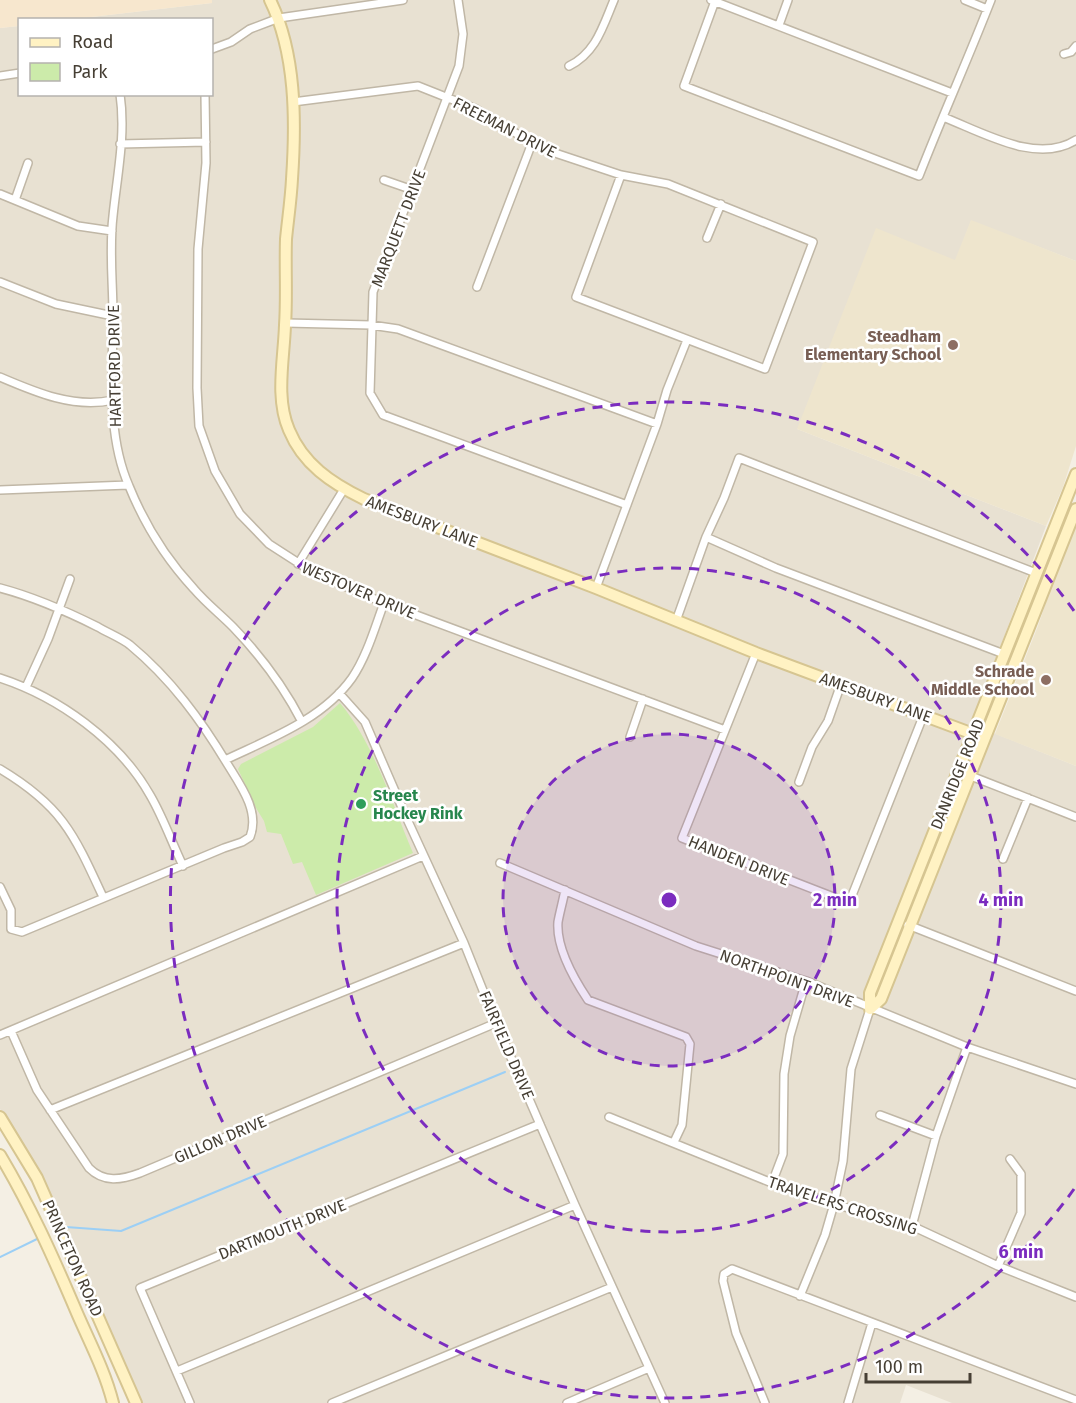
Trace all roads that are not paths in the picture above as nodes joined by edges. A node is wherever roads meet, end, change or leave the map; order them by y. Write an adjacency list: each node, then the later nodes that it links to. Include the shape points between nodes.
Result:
1 (270, 0): 10 (street, AMESBURY LANE)
2 (403, 0): 10 (street)
3 (458, 0): 21 (street, MARQUETT DRIVE, via 463,34 459,66)
4 (614, 0): 15 (street, via 596,41 580,60)
5 (788, 0): 11 (street)
6 (965, 0): 9 (street)
7 (991, 0): 9 (street)
8 (713, 1): 11 (street); 23 (street, via 684,86 918,176)
9 (987, 9): 18 (street)
10 (279, 18): 13 (street, via 250,28); 22 (street, AMESBURY LANE)
11 (779, 25): 18 (street)
12 (1076, 46): 14 (street)
13 (213, 49)
14 (1064, 54)
15 (569, 66)
16 (18, 74): 17 (street)
17 (0, 76)
18 (952, 93): 23 (street)
19 (120, 96): 27 (street, HARTFORD DRIVE)
20 (205, 96): 25 (street, WESTOVER DRIVE)
21 (448, 98): 22 (street, FREEMAN DRIVE, via 418,86); 26 (street, FREEMAN DRIVE, via 476,109); 31 (street, MARQUETT DRIVE)
22 (293, 102): 40 (street, AMESBURY LANE)
23 (944, 117): 24 (street, via 1013,144 1040,150)
24 (1076, 140)
25 (206, 142): 27 (street); 53 (street, WESTOVER DRIVE, via 198,249 199,426 215,471 240,514 269,544)
26 (532, 143): 29 (street, FREEMAN DRIVE); 38 (street)
27 (120, 144): 35 (street, HARTFORD DRIVE)
28 (28, 163): 33 (street)
29 (621, 175): 34 (street, FREEMAN DRIVE, via 668,184); 42 (street, via 576,297)
30 (384, 180): 31 (street)
31 (413, 190): 41 (street, MARQUETT DRIVE, via 373,292)
32 (0, 194): 33 (street)
33 (15, 200): 35 (street, via 78,226)
34 (721, 204): 36 (street); 42 (street, FREEMAN DRIVE, via 813,242 765,369)
35 (112, 231): 39 (street, HARTFORD DRIVE)
36 (707, 238)
37 (0, 282): 39 (street, via 56,304)
38 (477, 287)
39 (113, 316): 44 (street, HARTFORD DRIVE)
40 (286, 323): 41 (street); 48 (street, AMESBURY LANE, via 281,397 288,429 320,474)
41 (371, 326): 45 (street, via 406,332); 50 (street, MARQUETT DRIVE, via 370,393 383,415)
42 (687, 340): 45 (street)
43 (0, 377): 44 (street, via 74,402 97,404)
44 (113, 400): 47 (street, HARTFORD DRIVE, via 117,446)
45 (657, 424): 50 (street)
46 (1076, 474): 54 (street, DANRIDGE ROAD)
47 (128, 484): 49 (street); 69 (street, HARTFORD DRIVE, via 146,522 183,576 264,662)
48 (344, 489): 53 (street); 57 (street, AMESBURY LANE)
49 (0, 490)
50 (627, 505): 57 (street)
51 (1076, 509): 73 (street, DANRIDGE ROAD)
52 (706, 537): 54 (street, via 739,458); 60 (street); 62 (street, via 776,568)
53 (297, 564): 58 (street, WESTOVER DRIVE)
54 (1036, 573): 62 (street, DANRIDGE ROAD)
55 (70, 579): 59 (street)
56 (0, 588): 59 (street)
57 (596, 588): 60 (street, AMESBURY LANE)
58 (384, 603): 66 (street, via 363,657); 67 (street, WESTOVER DRIVE)
59 (60, 608): 65 (street); 74 (street, via 128,643 160,672 187,703)
60 (676, 621): 61 (street, AMESBURY LANE)
61 (756, 653): 64 (street, AMESBURY LANE); 70 (street)
62 (1005, 654): 71 (street, DANRIDGE ROAD)
63 (0, 678): 65 (street)
64 (840, 684): 68 (street, AMESBURY LANE); 77 (street, via 828,722 812,747)
65 (26, 687): 83 (street, via 84,723 117,753 150,795)
66 (339, 693): 69 (street); 80 (street, FAIRFIELD DRIVE, via 365,722)
67 (643, 699): 70 (street, WESTOVER DRIVE); 72 (street)
68 (924, 714): 70 (street, HANDEN DRIVE, via 849,903 682,838); 71 (street, AMESBURY LANE)
69 (302, 722): 74 (street)
70 (725, 730)
71 (973, 734): 73 (street, AMESBURY LANE); 76 (street, DANRIDGE ROAD)
72 (630, 737)
73 (984, 738): 76 (street, DANRIDGE ROAD)
74 (225, 760): 83 (street, via 251,812 254,822 250,837)
75 (0, 769): 86 (street, via 26,785 61,818 81,848)
76 (964, 773): 78 (street); 87 (street, DANRIDGE ROAD); 88 (street, DANRIDGE ROAD)
77 (799, 782)
78 (1028, 798): 79 (street); 81 (street)
79 (1076, 817)
80 (423, 856): 89 (street, FAIRFIELD DRIVE); 94 (street)
81 (1003, 859)
82 (501, 863): 85 (street, NORTHPOINT DRIVE)
83 (183, 866): 86 (street)
84 (0, 887): 86 (street, via 11,910 11,929 22,932)
85 (565, 890): 90 (street, NORTHPOINT DRIVE, via 696,945); 104 (street, via 558,924 561,945 588,1000 686,1037 690,1044 682,1125)
86 (103, 897)
87 (898, 921): 88 (street); 92 (street, DANRIDGE ROAD, via 870,993)
88 (910, 926): 91 (street); 92 (street, DANRIDGE ROAD, via 881,999)
89 (464, 943): 93 (street, FAIRFIELD DRIVE); 98 (street)
90 (806, 981): 92 (street, NORTHPOINT DRIVE); 107 (street, via 783,1074 783,1154)
91 (1076, 991)
92 (870, 1009): 96 (street, NORTHPOINT DRIVE); 108 (street, DANRIDGE ROAD, via 851,1069 843,1161)
93 (496, 1023): 98 (street, GILLON DRIVE, via 126,1178 105,1178 95,1173); 102 (street, FAIRFIELD DRIVE)
94 (11, 1031): 95 (street); 98 (street, GILLON DRIVE)
95 (0, 1035)
96 (967, 1047): 97 (street, NORTHPOINT DRIVE); 103 (street)
97 (1076, 1084)
98 (50, 1110)
99 (880, 1115): 103 (street)
100 (0, 1117): 111 (street, PRINCETON ROAD, via 37,1178)
101 (609, 1117): 104 (street, TRAVELERS CROSSING)
102 (540, 1124): 109 (street, FAIRFIELD DRIVE); 121 (street, DARTMOUTH DRIVE, via 140,1288)
103 (936, 1136): 110 (street)
104 (674, 1142): 107 (street, TRAVELERS CROSSING)
105 (0, 1155): 112 (street, PRINCETON ROAD)
106 (1010, 1159): 113 (street, via 1021,1174 1021,1213)
107 (772, 1183): 108 (street, TRAVELERS CROSSING)
108 (834, 1204): 110 (street, TRAVELERS CROSSING); 115 (street, DANRIDGE ROAD)
109 (575, 1205): 114 (street, FAIRFIELD DRIVE); 121 (street)
110 (912, 1226): 113 (street, TRAVELERS CROSSING)
111 (70, 1252): 112 (street); 118 (street, PRINCETON ROAD)
112 (54, 1259): 119 (street, PRINCETON ROAD)
113 (998, 1266): 116 (street, TRAVELERS CROSSING)
114 (612, 1287): 120 (street, FAIRFIELD DRIVE); 126 (street)
115 (800, 1296): 117 (street); 129 (street, via 738,1270 724,1274 736,1334)
116 (1076, 1297)
117 (872, 1323): 123 (street); 130 (street)
118 (108, 1338): 119 (street); 122 (street, PRINCETON ROAD)
119 (92, 1345): 124 (street, PRINCETON ROAD)
120 (649, 1368): 127 (street); 128 (street, FAIRFIELD DRIVE)
121 (177, 1371): 125 (street, DARTMOUTH DRIVE)
122 (134, 1399): 124 (street)
123 (1076, 1400)
124 (114, 1403)
125 (190, 1403)
126 (332, 1403)
127 (567, 1403)
128 (665, 1403)
129 (765, 1403)
130 (848, 1403)

